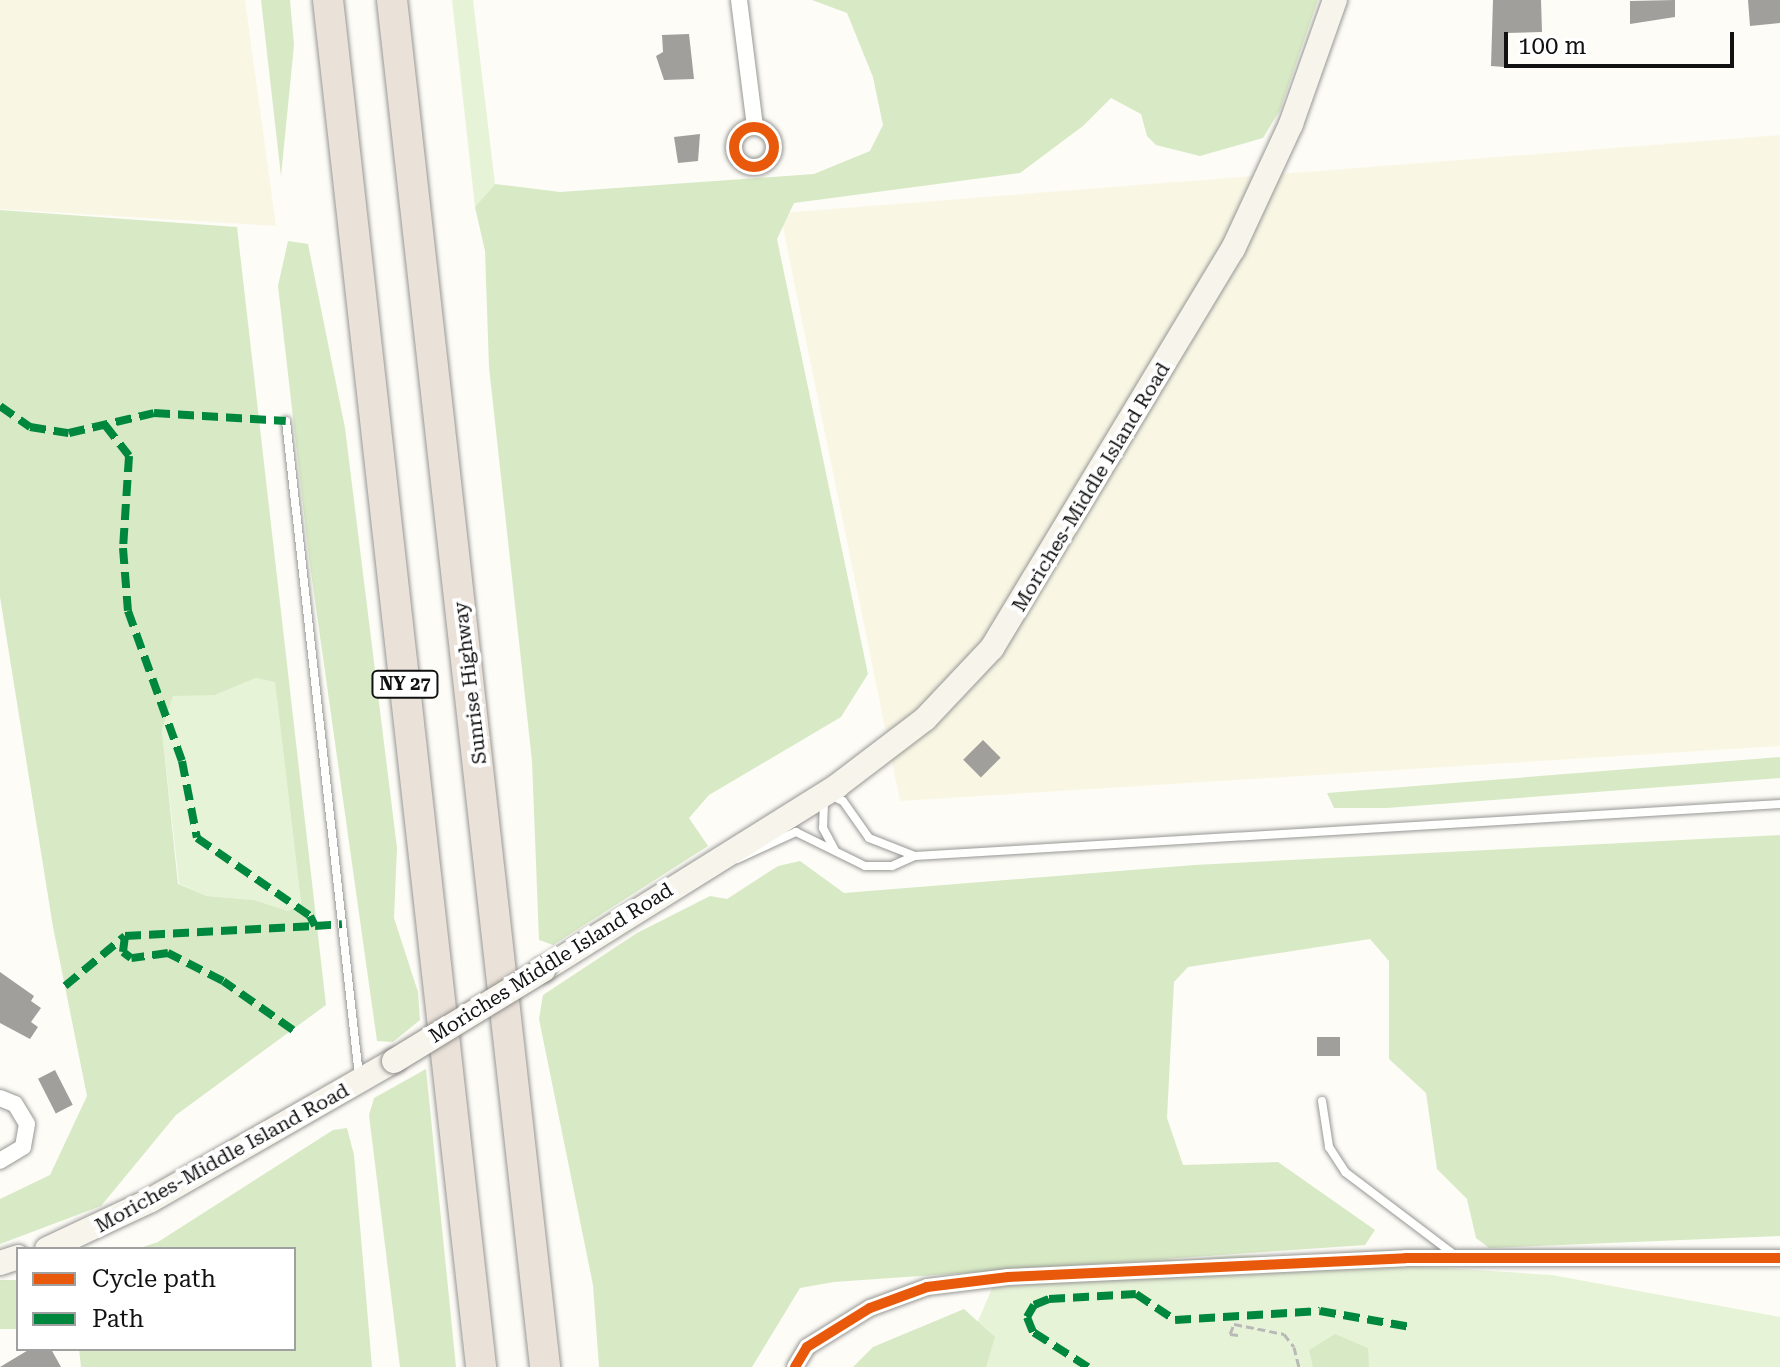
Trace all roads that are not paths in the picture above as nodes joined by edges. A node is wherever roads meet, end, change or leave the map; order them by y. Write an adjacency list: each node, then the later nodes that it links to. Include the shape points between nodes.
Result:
1 (328, 0): 20 (highway, NY 27)
2 (392, 0): 21 (highway, Sunrise Highway / NY 27)
3 (739, 0): 5 (street)
4 (1335, 0): 7 (main road, Moriches-Middle Island Road, via 1291,124 1233,249 1039,575 992,648 947,698)
5 (755, 126)
6 (286, 421): 13 (lane)
7 (826, 793): 9 (lane, via 823,828); 10 (lane, via 843,801 869,838); 11 (main road, Moriches-Middle Island Road)
8 (1780, 804): 10 (lane)
9 (834, 849): 10 (lane, via 865,866 892,866); 11 (lane, via 796,832 748,856)
10 (915, 856)
11 (709, 865): 12 (main road, Moriches Middle Island Road, bridge)
12 (394, 1061): 13 (main road, Moriches-Middle Island Road)
13 (360, 1081): 17 (main road, Moriches-Middle Island Road, via 151,1200)
14 (0, 1098): 16 (street, via 15,1104 27,1124 23,1147)
15 (1322, 1101): 19 (lane, via 1329,1147 1345,1172)
16 (0, 1161)
17 (51, 1247)
18 (1780, 1258): 19 (street)
19 (1460, 1259): 22 (street, via 1008,1277 927,1287 870,1308 807,1347)
20 (481, 1367)
21 (545, 1367)
22 (795, 1367)

